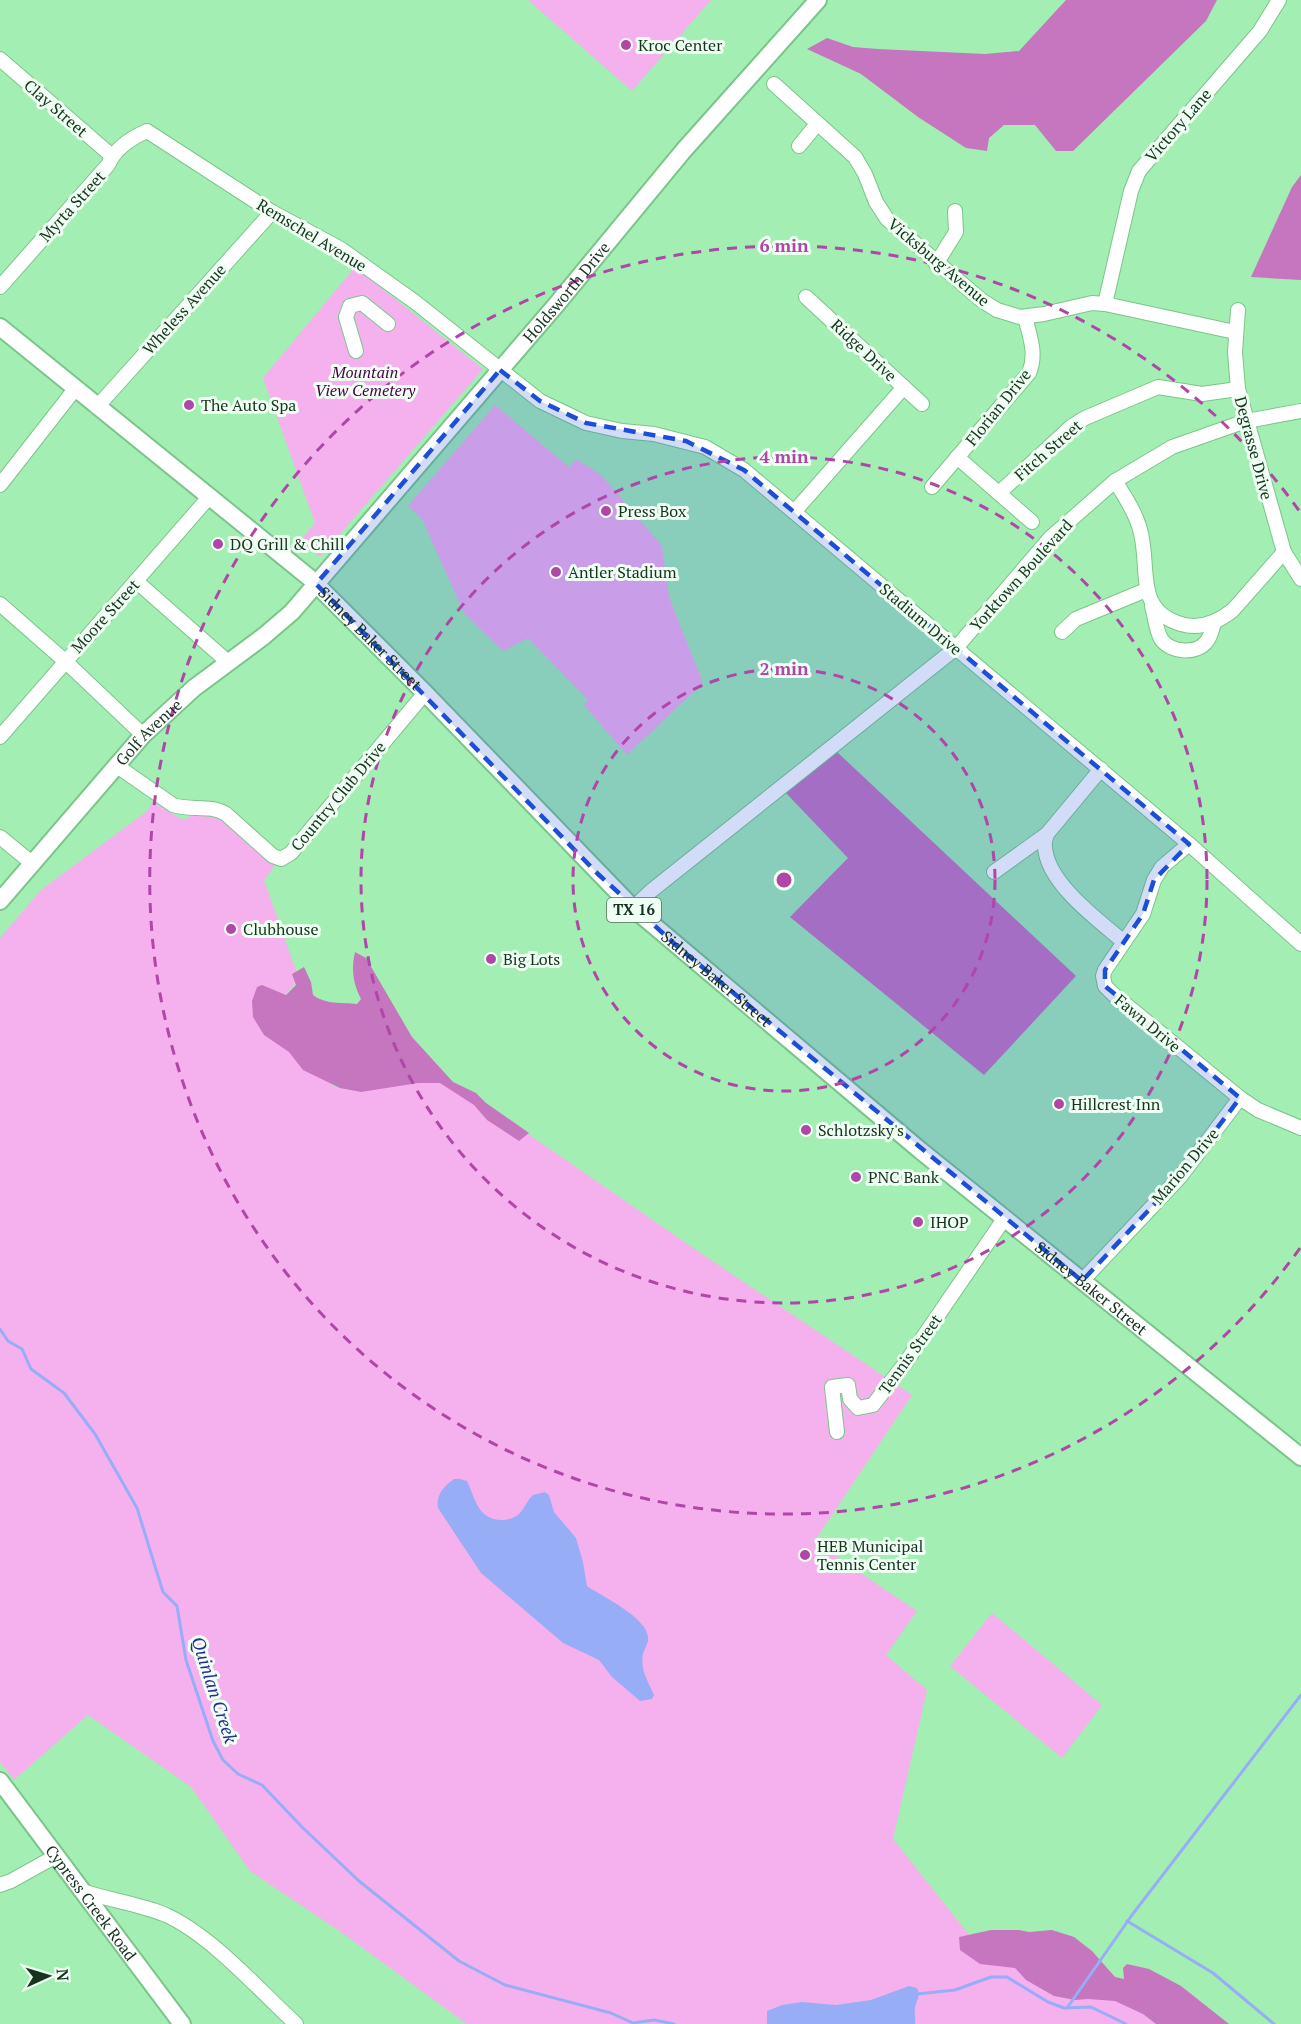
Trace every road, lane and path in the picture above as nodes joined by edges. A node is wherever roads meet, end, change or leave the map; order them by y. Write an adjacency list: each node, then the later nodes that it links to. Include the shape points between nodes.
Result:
1 (818, 0): 21 (main road, Holdsworth Drive, via 684,150)
2 (1279, 0): 14 (street, Victory Lane, via 1260,31 1138,171)
3 (0, 59): 8 (street, Clay Street)
4 (774, 84): 5 (street, Vicksburg Avenue)
5 (817, 124): 7 (street); 11 (street, Vicksburg Avenue, via 855,156 887,219)
6 (147, 131): 8 (street, Myrta Street, via 132,138); 9 (street, Remschel Avenue)
7 (798, 146)
8 (112, 156): 12 (street, Myrta Street)
9 (272, 212): 21 (street, Remschel Avenue, via 340,249); 26 (street, Wheless Avenue)
10 (955, 212): 11 (street, via 956,232)
11 (936, 264): 16 (street, Vicksburg Avenue, via 996,310)
12 (0, 286)
13 (806, 297): 22 (street, Ridge Drive)
14 (1105, 304): 16 (street, Vicksburg Avenue, via 1092,303); 19 (street, Vicksburg Avenue)
15 (1238, 310): 19 (street, Degrasse Drive)
16 (1025, 317): 29 (street, Florian Drive, via 1034,351 1029,373)
17 (388, 324): 20 (street, via 362,303 350,306 346,317)
18 (0, 327): 23 (main road, Sidney Baker Street / TX 16)
19 (1235, 332): 24 (street, Degrasse Drive)
20 (356, 351)
21 (500, 370): 35 (street, Stadium Drive, via 540,401 586,423 705,447 744,470); 40 (main road, Holdsworth Drive)
22 (904, 387): 25 (street, Ridge Drive); 35 (street)
23 (75, 389): 26 (main road, Sidney Baker Street / TX 16); 31 (street)
24 (1238, 389): 28 (street, Degrasse Drive); 33 (street, Fitch Street, via 1202,394 1150,388 1072,426)
25 (922, 404)
26 (97, 407): 34 (main road, Sidney Baker Street / TX 16)
27 (1301, 411): 28 (street, Yorktown Boulevard)
28 (1246, 421): 30 (street, Yorktown Boulevard, via 1173,447); 37 (street, Degrasse Drive)
29 (957, 457): 32 (street, Florian Drive); 33 (street)
30 (1115, 481): 41 (street, via 1139,524); 46 (street, Yorktown Boulevard, via 1050,538)
31 (0, 485)
32 (932, 487)
33 (999, 493): 36 (street)
34 (210, 496): 39 (street, Moore Street); 40 (main road, Sidney Baker Street / TX 16)
35 (794, 512): 46 (street, Stadium Drive)
36 (1032, 522)
37 (1284, 552): 38 (street, Degrasse Drive); 44 (street, via 1233,610)
38 (1301, 579)
39 (136, 581): 47 (street, Moore Street); 48 (street)
40 (316, 584): 48 (main road, Golf Avenue, via 292,612); 49 (main road, Sidney Baker Street / TX 16)
41 (1146, 590): 43 (street); 45 (street, via 1076,619)
42 (0, 604): 47 (street)
43 (1152, 605): 44 (street, via 1171,621 1186,626); 44 (street, via 1162,640 1173,649 1200,648 1207,643)
44 (1214, 623)
45 (1062, 632)
46 (956, 648): 53 (street, Stadium Drive); 60 (street, Yorktown Boulevard)
47 (65, 661): 50 (street); 51 (street, Moore Street)
48 (228, 662): 50 (main road, Golf Avenue)
49 (425, 693): 52 (street, Country Club Drive, via 291,853 281,859 219,810 173,805); 60 (main road, Sidney Baker Street / TX 16)
50 (143, 735): 52 (main road, Golf Avenue)
51 (0, 737)
52 (117, 766): 57 (main road, Golf Avenue)
53 (1101, 769): 54 (street); 56 (street, Stadium Drive)
54 (1047, 834): 58 (street); 61 (street, via 1044,847 1051,870 1075,900)
55 (0, 837): 57 (street)
56 (1189, 843): 61 (street, Fawn Drive, via 1162,867 1143,914); 62 (street, Stadium Drive)
57 (33, 864): 59 (main road, Golf Avenue)
58 (993, 872)
59 (0, 901)
60 (633, 908): 65 (main road, Sidney Baker Street / TX 16)
61 (1124, 942): 63 (street, Fawn Drive, via 1105,970 1105,986)
62 (1301, 944)
63 (1240, 1098): 64 (street); 66 (street, Marion Drive, via 1180,1177)
64 (1301, 1128)
65 (1004, 1219): 66 (main road, Sidney Baker Street / TX 16); 67 (street, Tennis Street, via 873,1405 858,1408 850,1399 848,1385 832,1387)
66 (1082, 1281): 68 (main road, Sidney Baker Street / TX 16)
67 (837, 1432)
68 (1301, 1457)
69 (0, 1781): 70 (main road, Cypress Creek Road)
70 (56, 1856): 71 (street); 72 (main road, Cypress Creek Road)
71 (0, 1885)
72 (82, 1891): 73 (main road, Cypress Creek Road); 74 (street, via 164,1914 185,1924)
73 (182, 2024)
74 (296, 2024)

